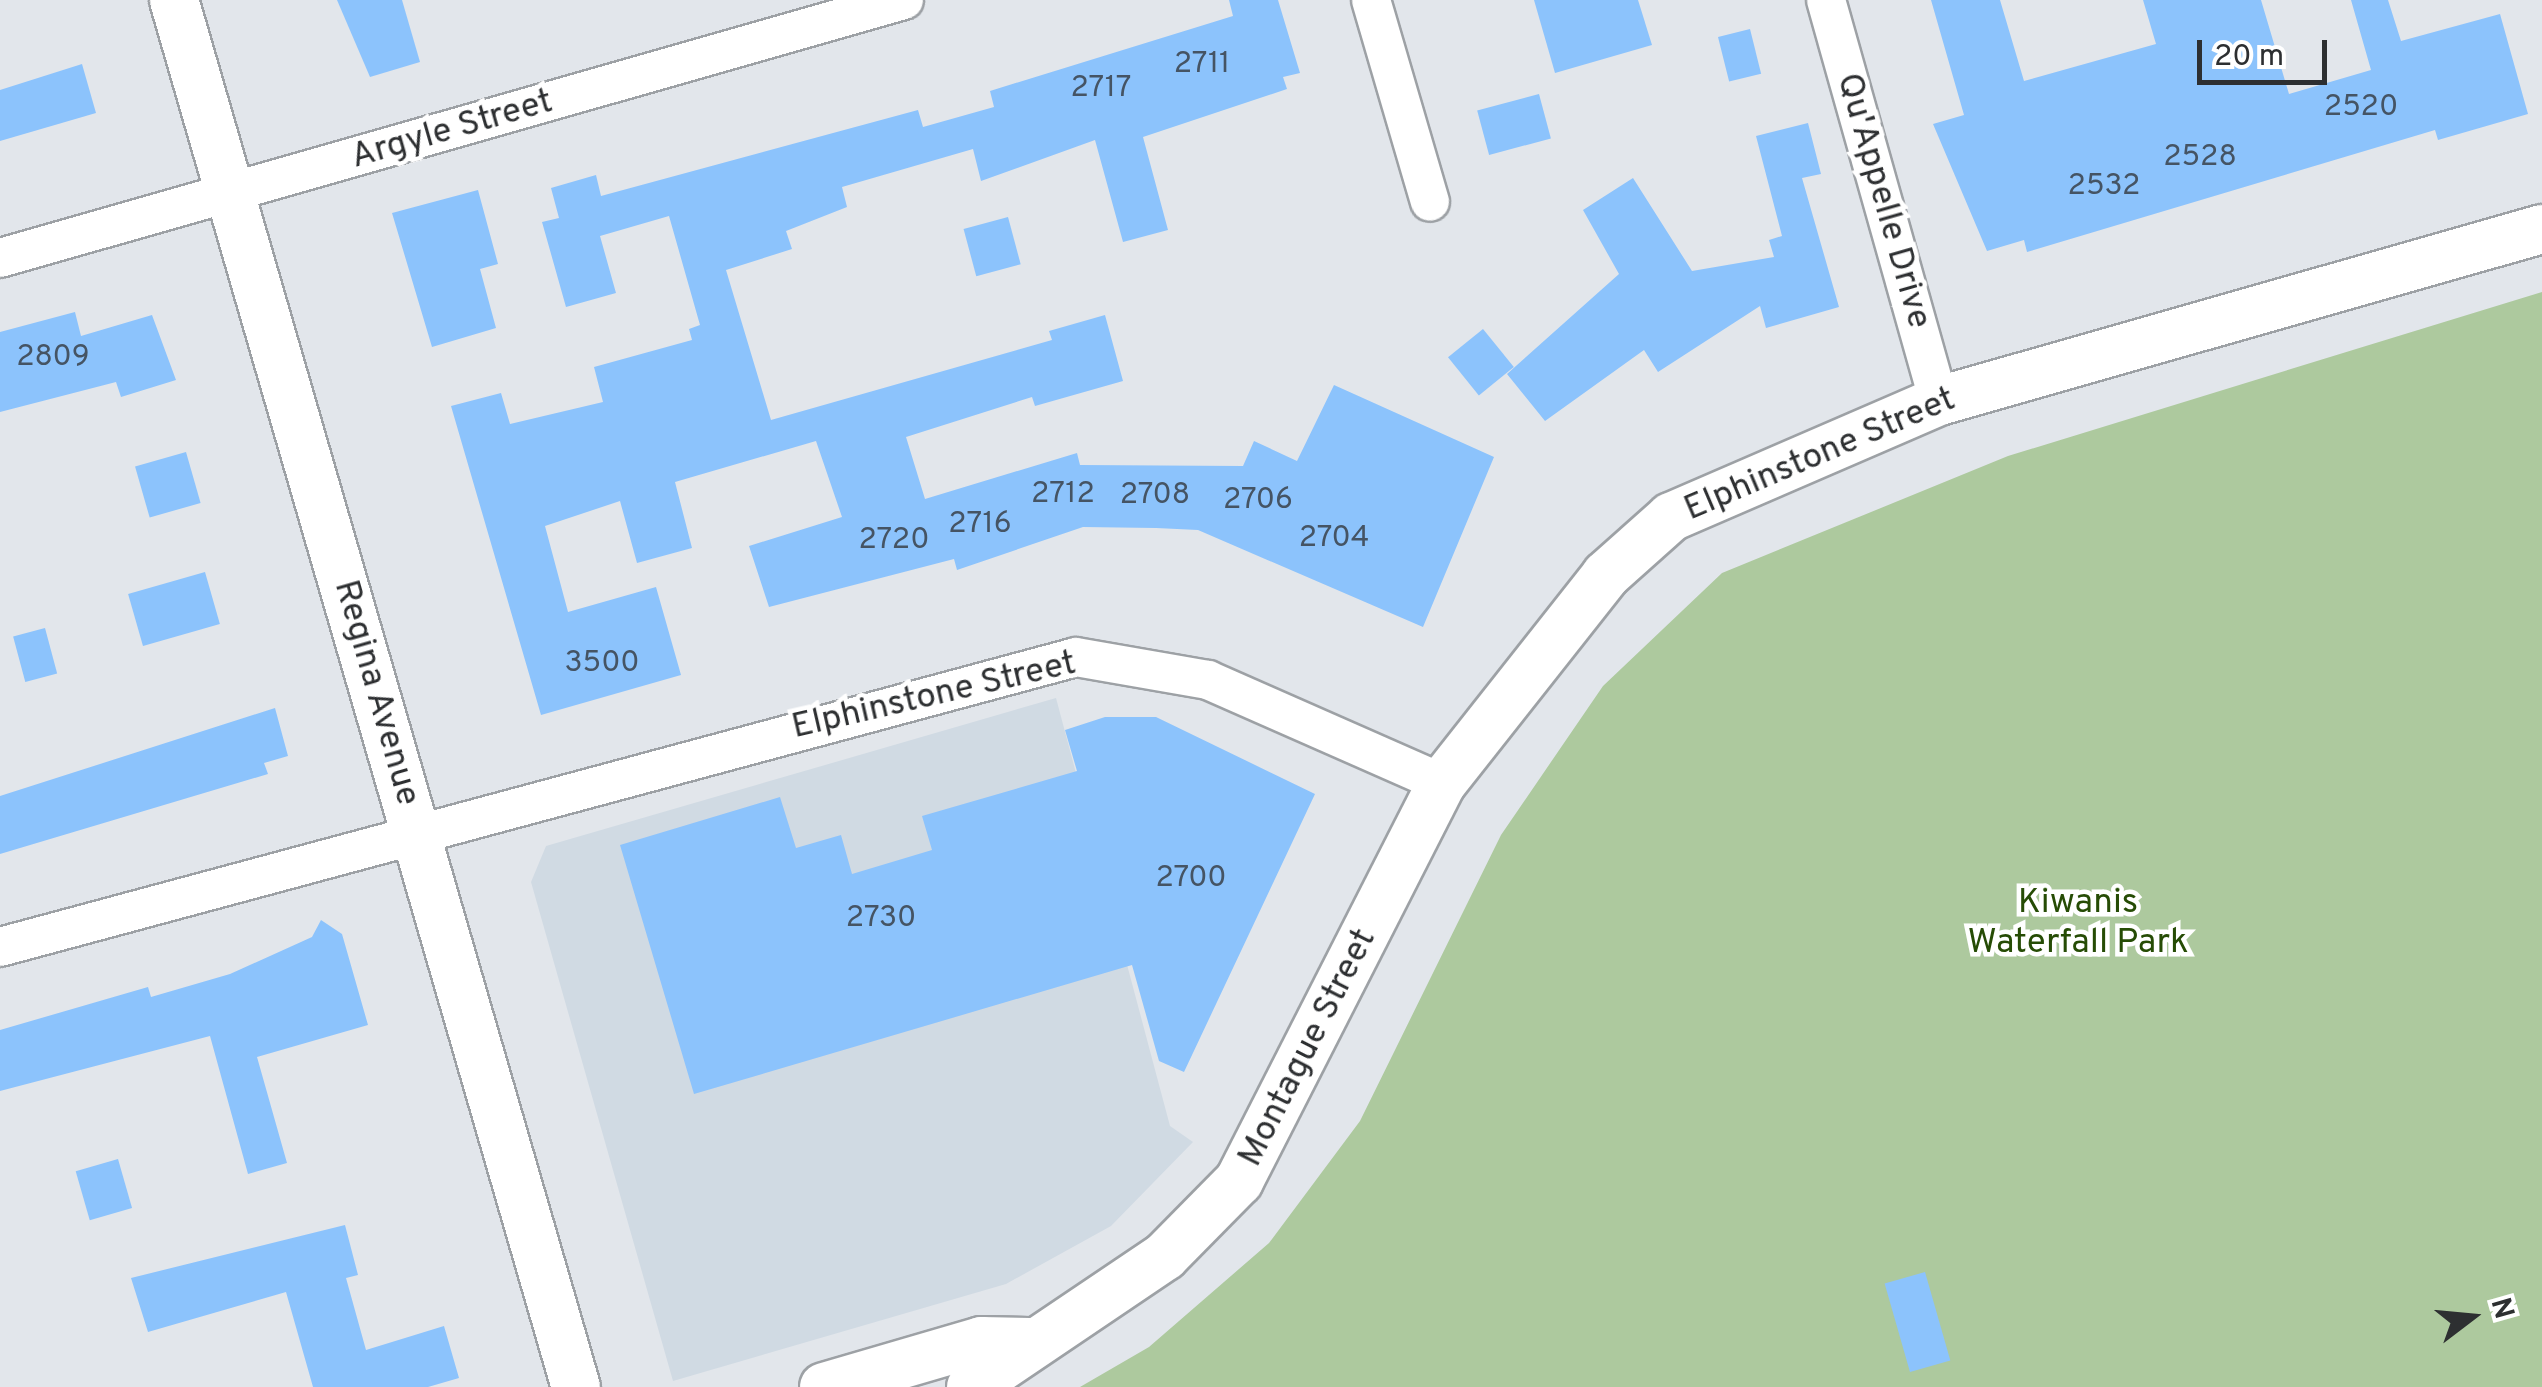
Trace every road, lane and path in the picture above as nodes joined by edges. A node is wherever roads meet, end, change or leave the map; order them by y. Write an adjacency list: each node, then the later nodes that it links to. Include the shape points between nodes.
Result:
1 (174, 0): 5 (street, Regina Avenue)
2 (904, 0): 5 (street, Argyle Street)
3 (1371, 0): 6 (street)
4 (1826, 0): 9 (street, Qu'Appelle Drive)
5 (230, 193): 8 (street, Argyle Street); 11 (street, Regina Avenue)
6 (1430, 202)
7 (2542, 229): 9 (street, Elphinstone Street)
8 (0, 258)
9 (1939, 401): 10 (street, Elphinstone Street, via 1671,517 1606,576)
10 (1442, 783): 11 (street, Elphinstone Street, via 1208,680 1076,658); 13 (street, Montague Street, via 1238,1181 1165,1256)
11 (416, 831): 12 (street, Elphinstone Street); 14 (street, Regina Avenue)
12 (0, 947)
13 (1029, 1342): 15 (street, via 981,1341); 16 (street, Montague Street, via 993,1380)
14 (576, 1387)
15 (824, 1387)
16 (970, 1387)

